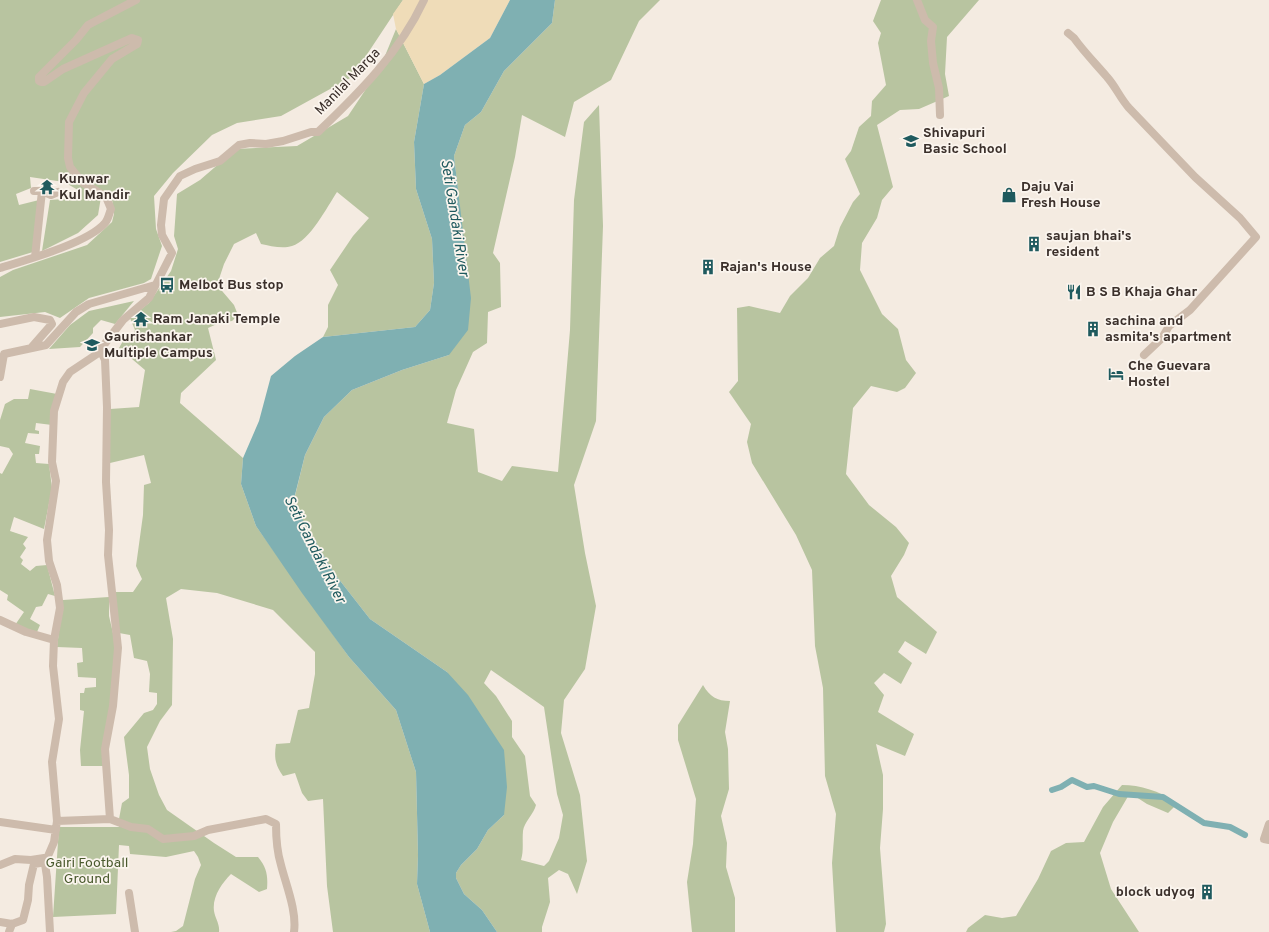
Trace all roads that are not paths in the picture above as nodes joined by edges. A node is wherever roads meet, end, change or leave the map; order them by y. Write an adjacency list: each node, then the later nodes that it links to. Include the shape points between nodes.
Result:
1 (136, 0): 7 (street, via 88,25 39,77 39,81 44,82 63,69 132,38 138,41 131,48 118,54 103,70 84,93 69,122 70,167 82,182 106,197 111,209 109,216 98,229 70,244)
2 (424, 0): 9 (street, Manilal Marga, via 393,53 341,111 318,132 266,144 239,145 220,161 180,176 164,199 162,235 172,253)
3 (918, 0): 5 (street, via 925,20 933,27 931,41 933,63 940,88)
4 (1068, 33): 13 (street, via 1108,78 1129,108 1256,237 1190,310 1169,326 1162,338)
5 (940, 115)
6 (58, 192): 7 (street, via 51,195 38,191)
7 (35, 257): 8 (street)
8 (0, 268)
9 (155, 285): 11 (street, via 149,298 123,320); 12 (street, via 89,304 76,312 46,345)
10 (0, 324): 12 (street, via 34,316 50,320 52,324 48,330)
11 (100, 349): 16 (street, via 98,354 70,372 63,382 54,411 52,462 56,481 47,540 49,561 60,603); 17 (street, via 105,360 107,407 108,555 118,648 113,706 105,750)
12 (29, 350): 14 (street, via 4,354)
13 (1144, 355)
14 (0, 377)
15 (0, 620): 16 (street, via 26,632)
16 (54, 640): 18 (street, via 59,718 52,762)
17 (110, 820): 18 (street); 30 (street, via 148,829 163,839 194,836 208,830 266,819 276,824 280,863 288,888 295,924)
18 (57, 821): 21 (street)
19 (0, 822): 21 (street)
20 (1269, 824): 22 (street)
21 (56, 830): 23 (street, via 48,856)
22 (1266, 839)
23 (44, 858): 24 (street, via 15,859); 27 (street, via 40,863 34,864 32,869 23,920); 28 (street, via 48,877)
24 (0, 865)
25 (129, 893): 29 (street)
26 (0, 922): 27 (street)
27 (11, 928)
28 (50, 932)
29 (135, 932)
30 (294, 932)

